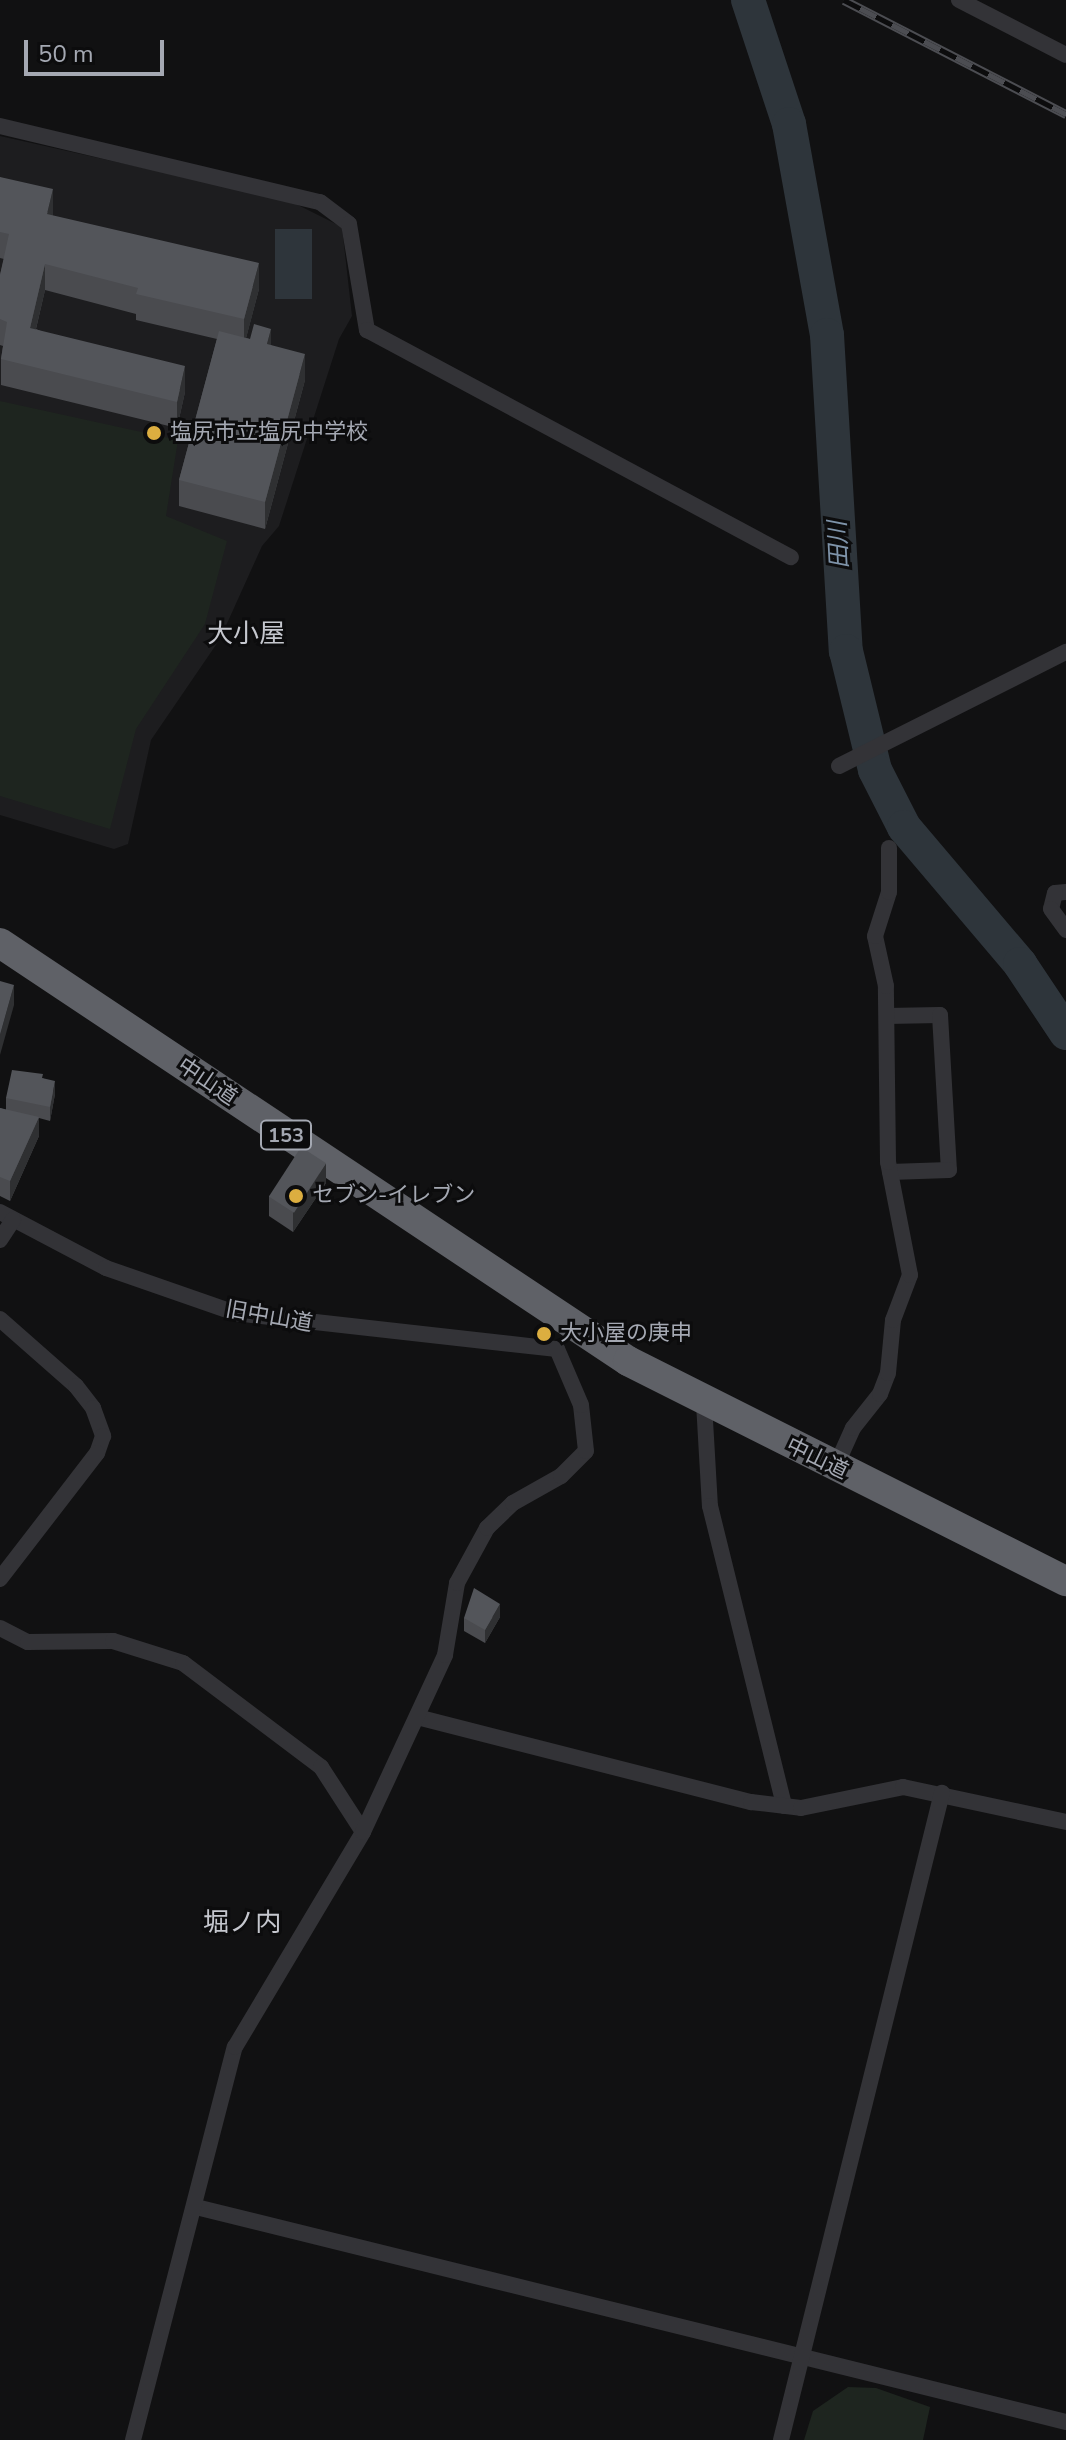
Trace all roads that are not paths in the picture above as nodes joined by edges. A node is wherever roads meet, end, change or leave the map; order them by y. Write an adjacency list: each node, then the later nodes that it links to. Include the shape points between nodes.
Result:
1 (959, 0): 2 (street)
2 (1066, 55)
3 (0, 126): 4 (street, via 320,202 349,224 367,330)
4 (791, 557)
5 (1066, 652): 6 (street)
6 (842, 765)
7 (889, 848): 11 (street, via 889,892 875,936)
8 (1066, 892): 9 (street, via 1055,893 1051,909)
9 (1066, 930)
10 (0, 943): 16 (highway, 中山道 / 153)
11 (887, 1016): 12 (street); 12 (street, via 940,1015 949,1170)
12 (890, 1172): 18 (street, via 910,1275 893,1320 888,1373 880,1394 853,1428)
13 (7, 1216): 14 (street); 16 (street, 旧中山道, via 106,1268 235,1313 336,1328)
14 (0, 1240)
15 (0, 1319): 19 (street, via 76,1386 93,1408 103,1436 97,1453)
16 (565, 1338): 17 (highway, 中山道 / 153); 22 (street, via 586,1451 561,1476 513,1503 487,1528 457,1583 445,1655)
17 (704, 1403): 18 (highway, 中山道 / 153); 24 (street, via 710,1506)
18 (835, 1468): 20 (highway, 中山道 / 153)
19 (0, 1579)
20 (1066, 1581)
21 (0, 1628): 26 (street, via 28,1642 113,1641 183,1663 321,1767)
22 (417, 1717): 24 (street); 26 (street)
23 (942, 1793): 24 (street, via 903,1787 801,1808); 25 (street); 28 (street)
24 (784, 1806)
25 (1066, 1822)
26 (363, 1832): 27 (street, via 235,2047)
27 (196, 2207): 28 (street); 30 (street)
28 (802, 2356): 29 (street); 31 (street)
29 (1066, 2422)
30 (133, 2440)
31 (781, 2440)

